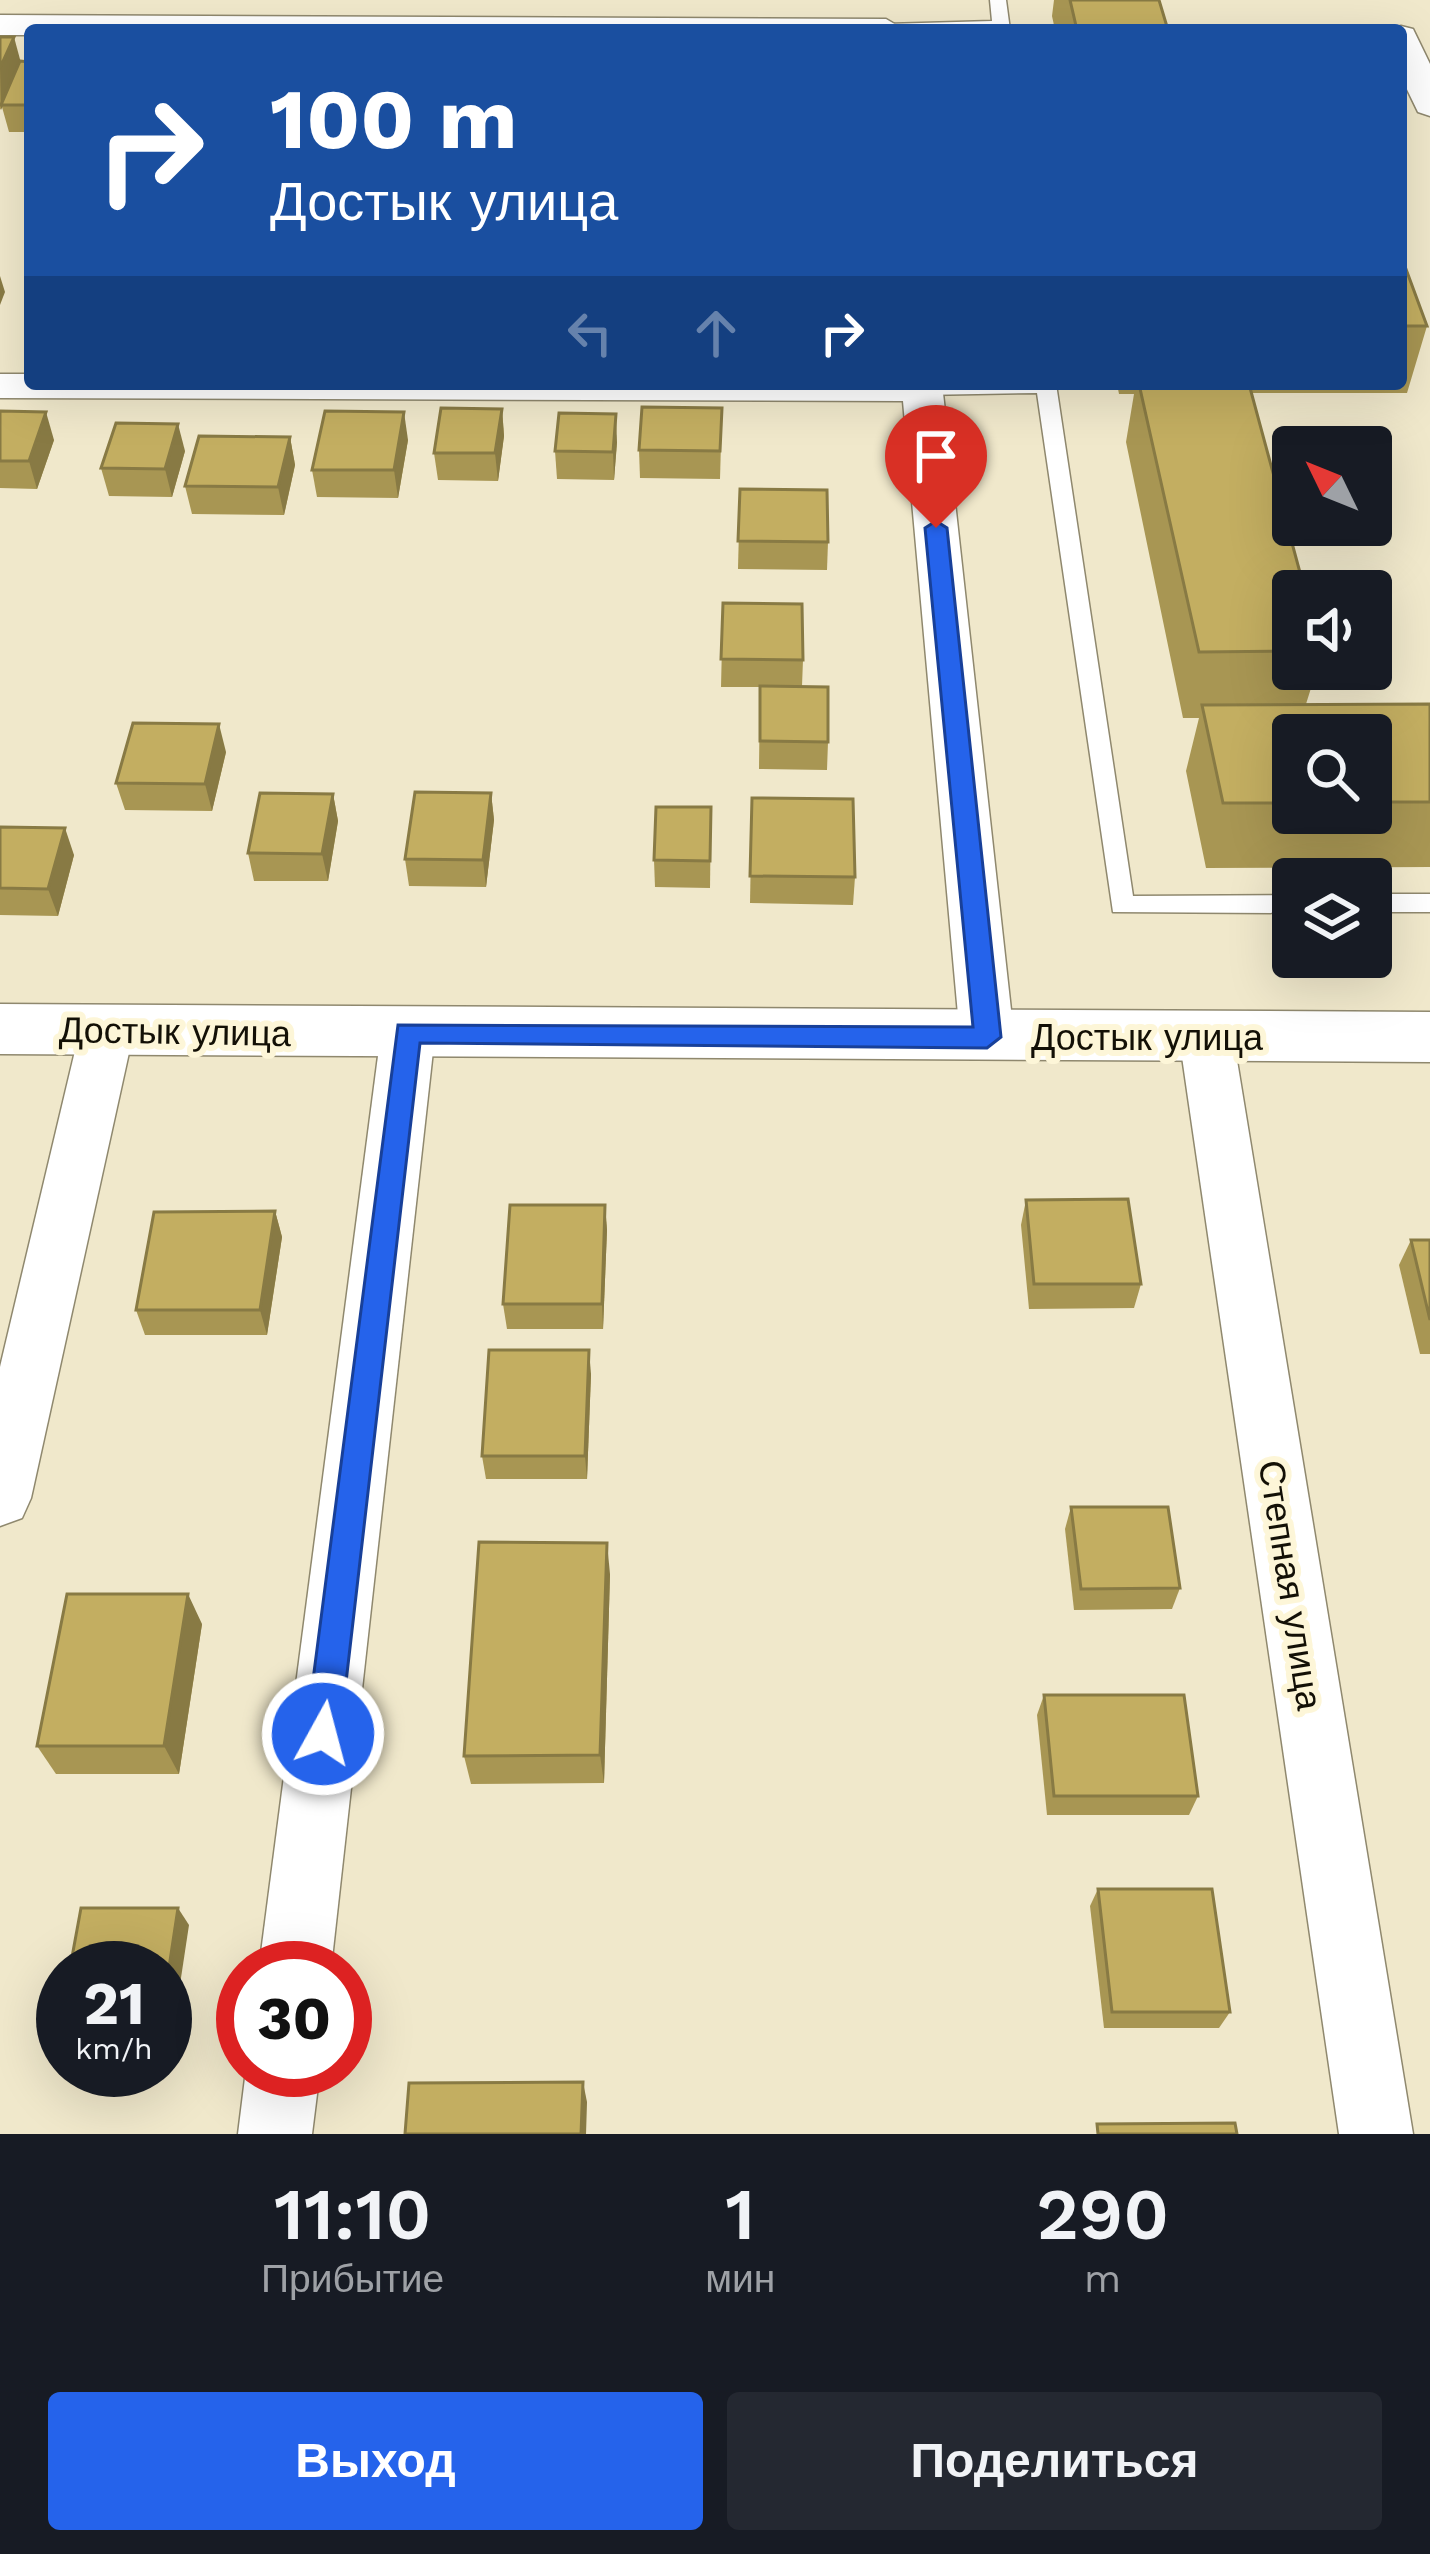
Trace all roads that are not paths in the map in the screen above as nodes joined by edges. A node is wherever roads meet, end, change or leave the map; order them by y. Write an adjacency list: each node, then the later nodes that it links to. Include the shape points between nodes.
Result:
1 (378, 13): 2 (street); 3 (street)
2 (32, 24)
3 (707, 24)
4 (1407, 38): 5 (street)
5 (1430, 105)
6 (922, 390): 15 (street)
7 (1047, 390): 10 (lane, via 1122,905)
8 (1392, 903): 9 (lane)
9 (1430, 903)
10 (1272, 904)
11 (0, 1029): 12 (street, Достык улица)
12 (107, 1030): 13 (street, Достык улица); 17 (street)
13 (408, 1033): 15 (street, Достык улица); 18 (street)
14 (1206, 1036): 15 (street, Достык улица); 16 (street, Достык улица); 21 (street, Степная улица)
15 (987, 1037)
16 (1430, 1037)
17 (0, 1498)
18 (298, 1941)
19 (280, 2097): 20 (street)
20 (275, 2134)
21 (1376, 2134)

